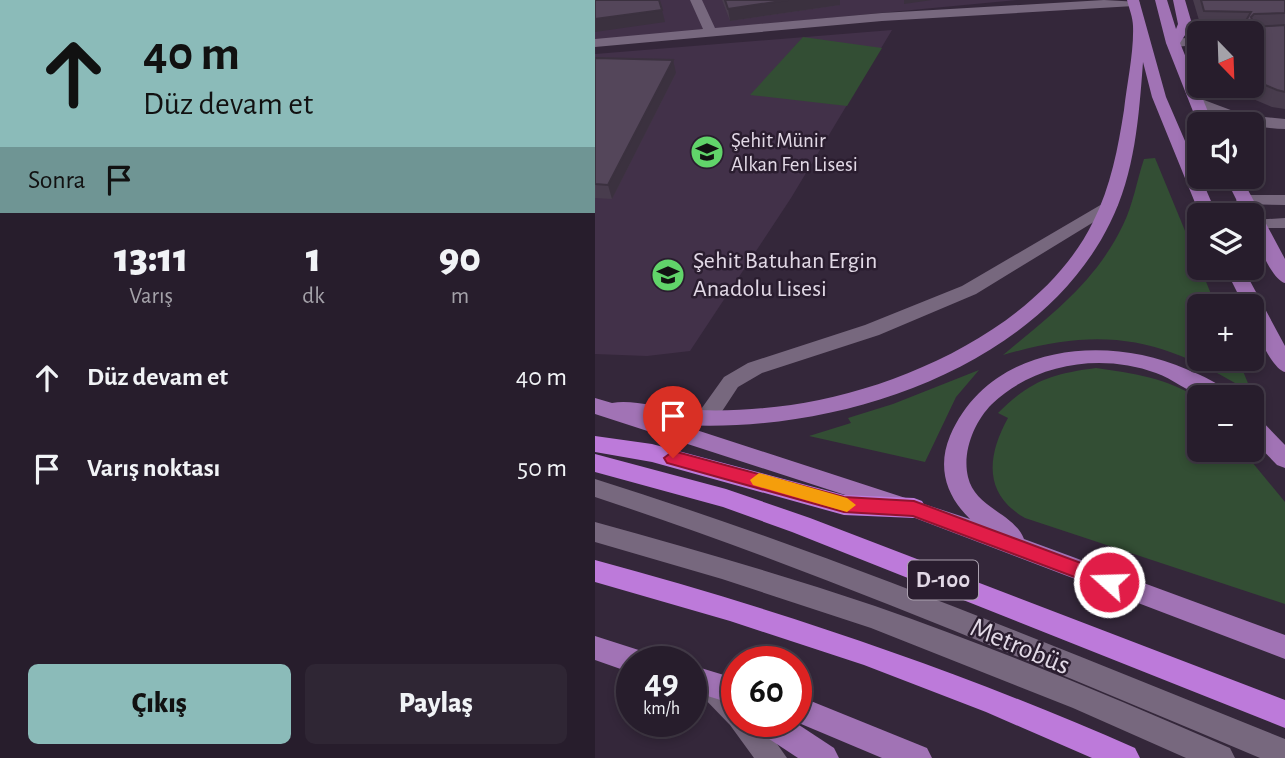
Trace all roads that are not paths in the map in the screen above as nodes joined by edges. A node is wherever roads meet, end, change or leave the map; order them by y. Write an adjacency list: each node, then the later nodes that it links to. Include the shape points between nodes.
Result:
1 (697, 0): 9 (street)
2 (871, 0): 7 (street)
3 (1161, 0): 12 (main road)
4 (1179, 0): 12 (main road, via 1185,24)
5 (1133, 1): 6 (street); 8 (main road)
6 (1033, 3): 7 (street)
7 (882, 18): 9 (street)
8 (1139, 29): 19 (main road, via 1170,128); 21 (main road, via 1132,125)
9 (711, 33): 11 (street)
10 (1187, 42): 12 (street)
11 (595, 43)
12 (1173, 43): 13 (main road)
13 (1196, 101): 14 (main road); 15 (street, via 1237,120)
14 (1201, 112)
15 (1285, 124)
16 (1239, 189): 17 (main road)
17 (1244, 200): 18 (street); 20 (main road)
18 (1285, 200)
19 (1204, 203)
20 (1246, 203)
21 (1109, 205): 32 (street, via 969,290 872,330 755,368 731,382); 32 (main road, via 1089,245 1065,278 1029,313 979,348 842,400 757,416)
22 (1285, 223): 23 (street)
23 (1264, 224)
24 (1264, 233): 26 (main road)
25 (1264, 239): 27 (main road)
26 (1285, 256)
27 (1285, 277)
28 (1240, 280): 29 (main road)
29 (1285, 365)
30 (1201, 385): 40 (main road, via 1157,365 1120,357 1084,357 1020,372 983,397 963,425 954,456 956,479 964,496 989,521)
31 (606, 408): 32 (main road); 38 (main road)
32 (705, 419)
33 (1264, 437): 35 (main road)
34 (595, 443): 38 (highway, via 652,453 844,505)
35 (1285, 459)
36 (595, 463): 47 (highway, D-100, via 726,498 801,525)
37 (595, 488): 51 (street, Metrobüs, via 892,592)
38 (914, 509): 40 (main road)
39 (595, 532): 56 (street, Metrobüs, via 875,618 1083,698)
40 (1060, 564): 42 (main road)
41 (595, 571): 55 (highway, via 915,672)
42 (1283, 646)
43 (595, 648): 44 (main road)
44 (616, 655)
45 (707, 687): 46 (street)
46 (721, 700)
47 (1285, 714)
48 (812, 715): 54 (main road)
49 (756, 737): 52 (street)
50 (792, 737): 53 (main road)
51 (1285, 754)
52 (772, 758)
53 (824, 758)
54 (917, 758)
55 (1125, 758)
56 (1220, 758)

